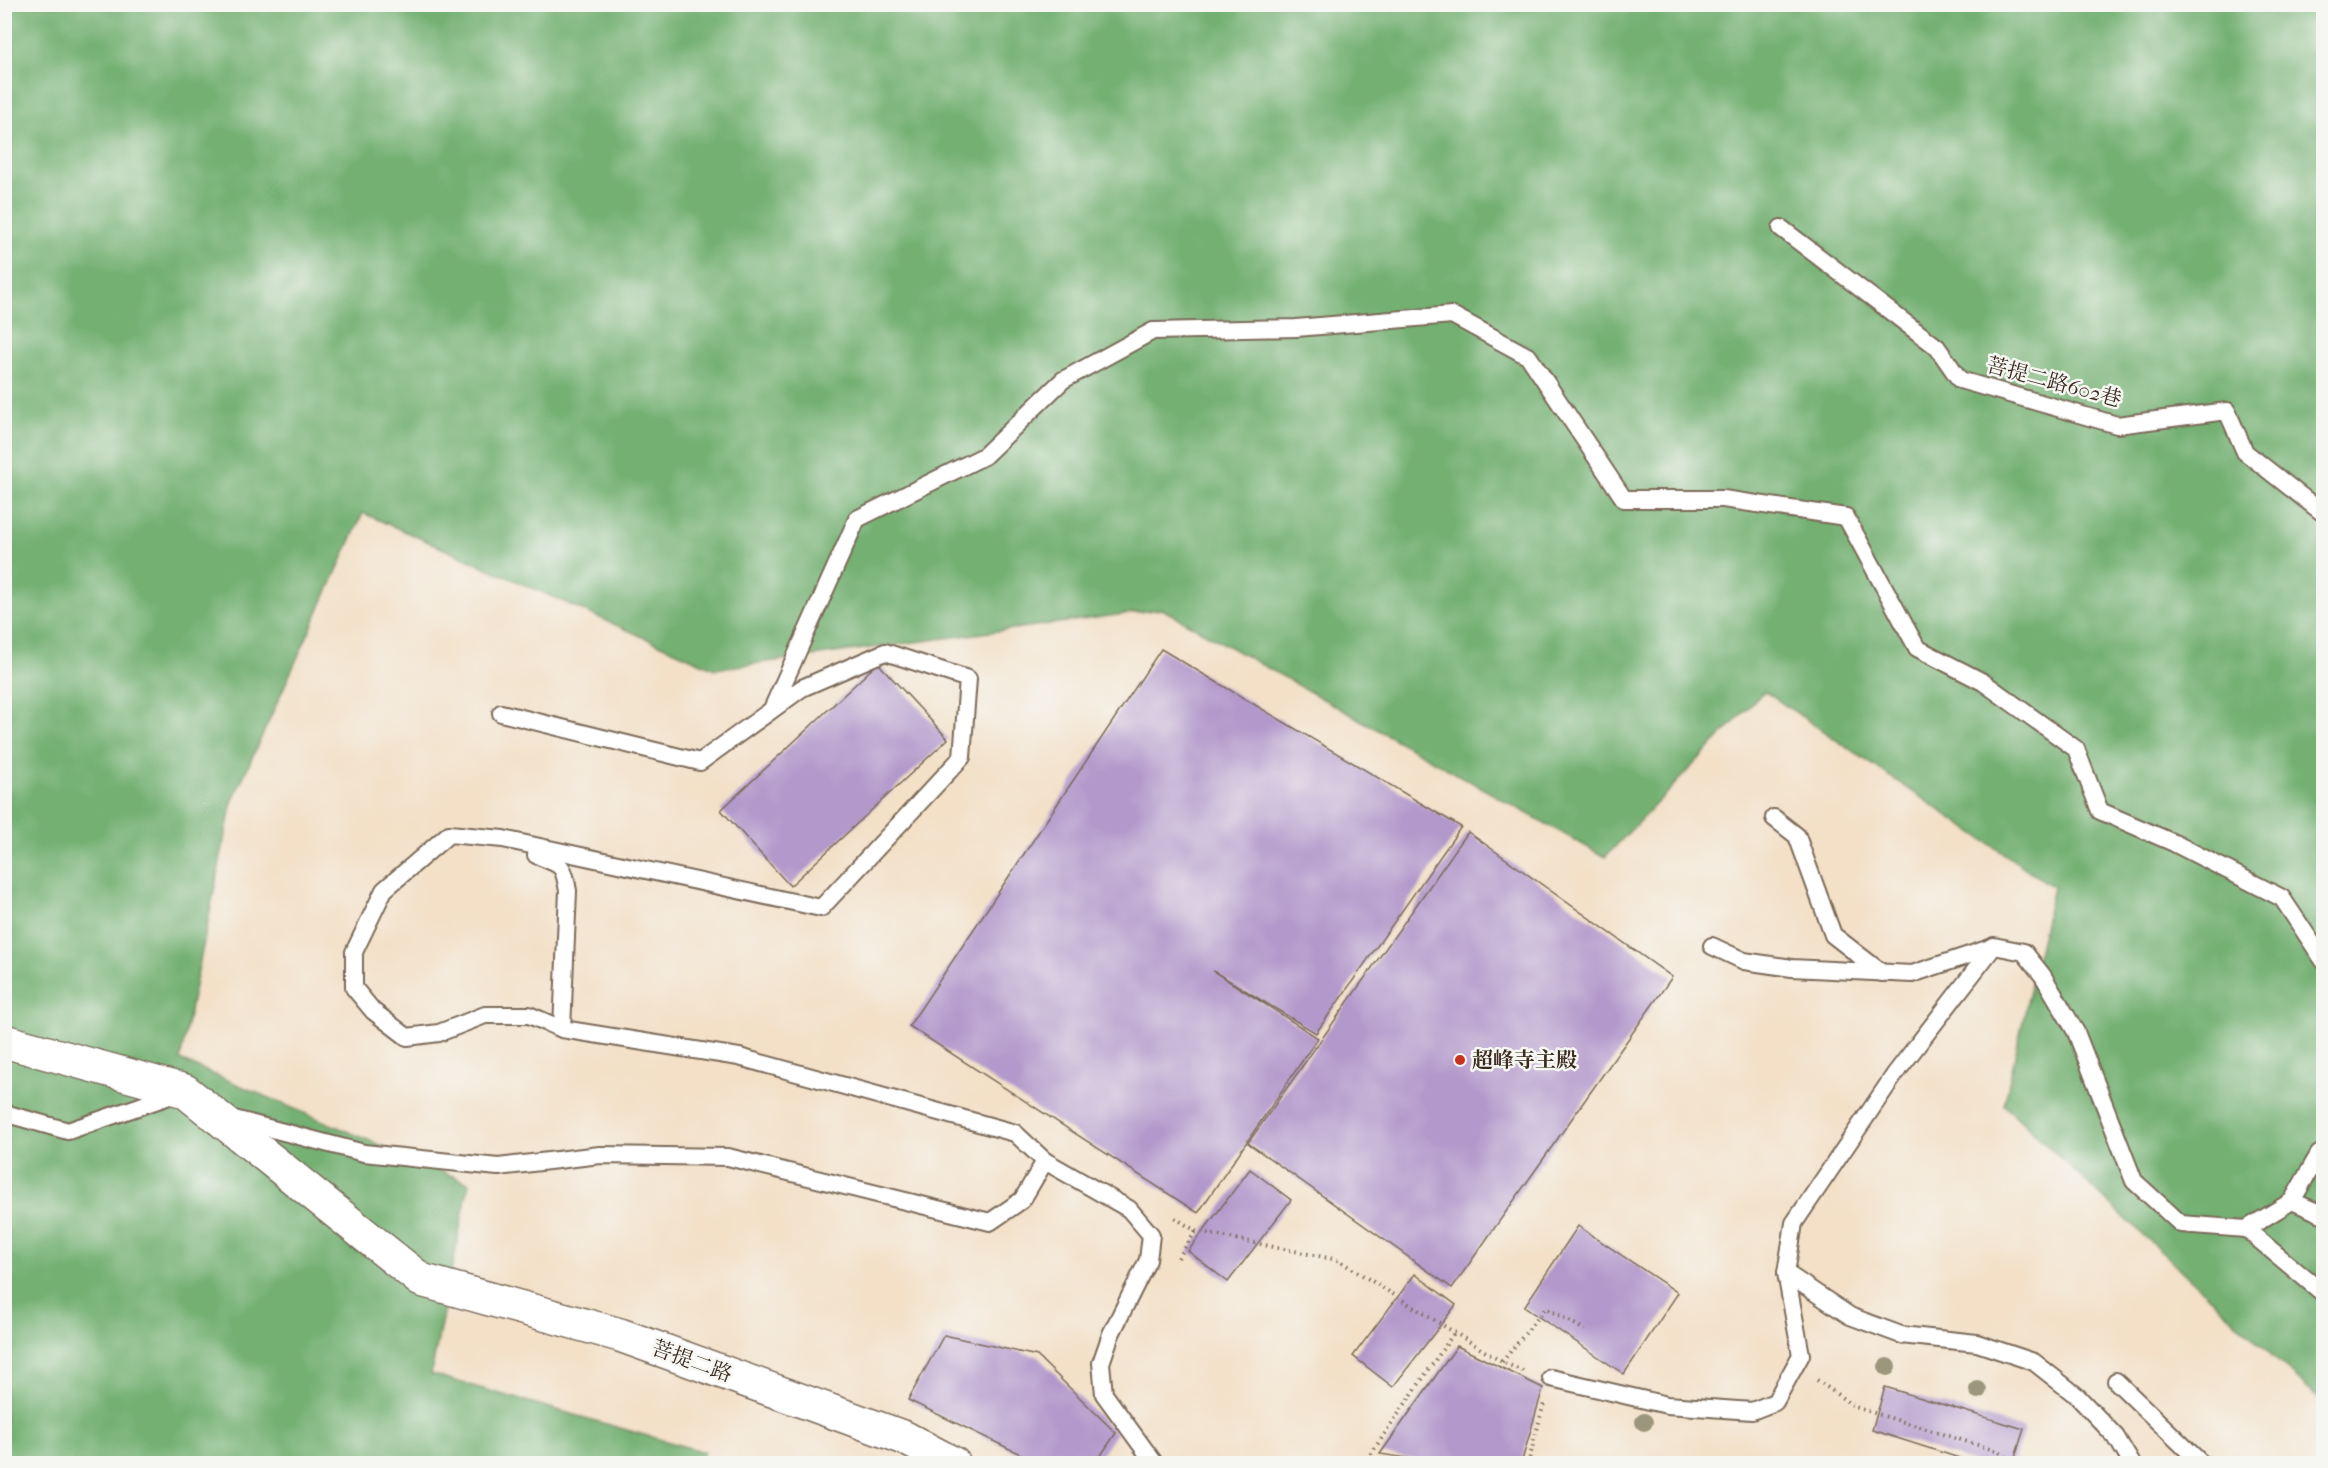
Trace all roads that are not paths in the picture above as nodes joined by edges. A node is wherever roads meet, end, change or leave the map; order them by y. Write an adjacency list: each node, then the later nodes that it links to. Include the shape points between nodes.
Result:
1 (1781, 228): 2 (lane, 菩提二路602巷, via 1937,347 1960,380 2117,425 2227,411 2245,452)
2 (2324, 514)
3 (771, 710): 4 (lane, via 700,762); 6 (lane, via 802,688 885,652 968,679 962,758 820,908); 9 (lane, via 857,519 984,456 1063,380 1153,331 1296,328 1452,315 1529,357 1624,499 1723,499 1846,517 1917,648 1983,682 2076,748 2100,811 2174,843 2282,898)
4 (501, 713)
5 (1774, 818): 10 (lane, via 1797,836 1833,935)
6 (503, 839): 11 (lane, via 557,863 564,872 567,891); 11 (lane, via 449,834 384,890 354,952 354,988 373,1011 407,1037 439,1033 485,1015 529,1015)
7 (1712, 946): 10 (lane, via 1744,961)
8 (1994, 946): 10 (lane, via 1912,975); 19 (lane, via 2024,952 2043,976 2076,1032 2134,1181 2181,1224); 20 (lane, via 1894,1074 1794,1223)
9 (2324, 961)
10 (1882, 973)
11 (562, 1029): 16 (lane, via 739,1058 1015,1133)
12 (4, 1041): 13 (street)
13 (185, 1090): 14 (lane, via 68,1131); 16 (lane, via 239,1122 364,1153 498,1167 600,1155 728,1156 990,1222 1022,1200); 24 (street, 菩提二路, via 422,1280 620,1335 905,1438)
14 (4, 1113)
15 (2324, 1151): 17 (lane)
16 (1045, 1161): 25 (lane, via 1129,1209 1151,1235 1148,1260 1101,1363 1104,1394)
17 (2292, 1201): 18 (lane); 19 (lane)
18 (2324, 1215)
19 (2246, 1229): 21 (lane)
20 (1786, 1273): 22 (lane, via 1801,1355 1775,1402 1752,1411 1667,1405); 26 (lane, via 1850,1316 1901,1335 1977,1343 2034,1362 2085,1404 2116,1437)
21 (2324, 1294)
22 (1551, 1378)
23 (2116, 1381): 27 (lane)
24 (954, 1464)
25 (1155, 1464)
26 (2132, 1464)
27 (2202, 1464)

